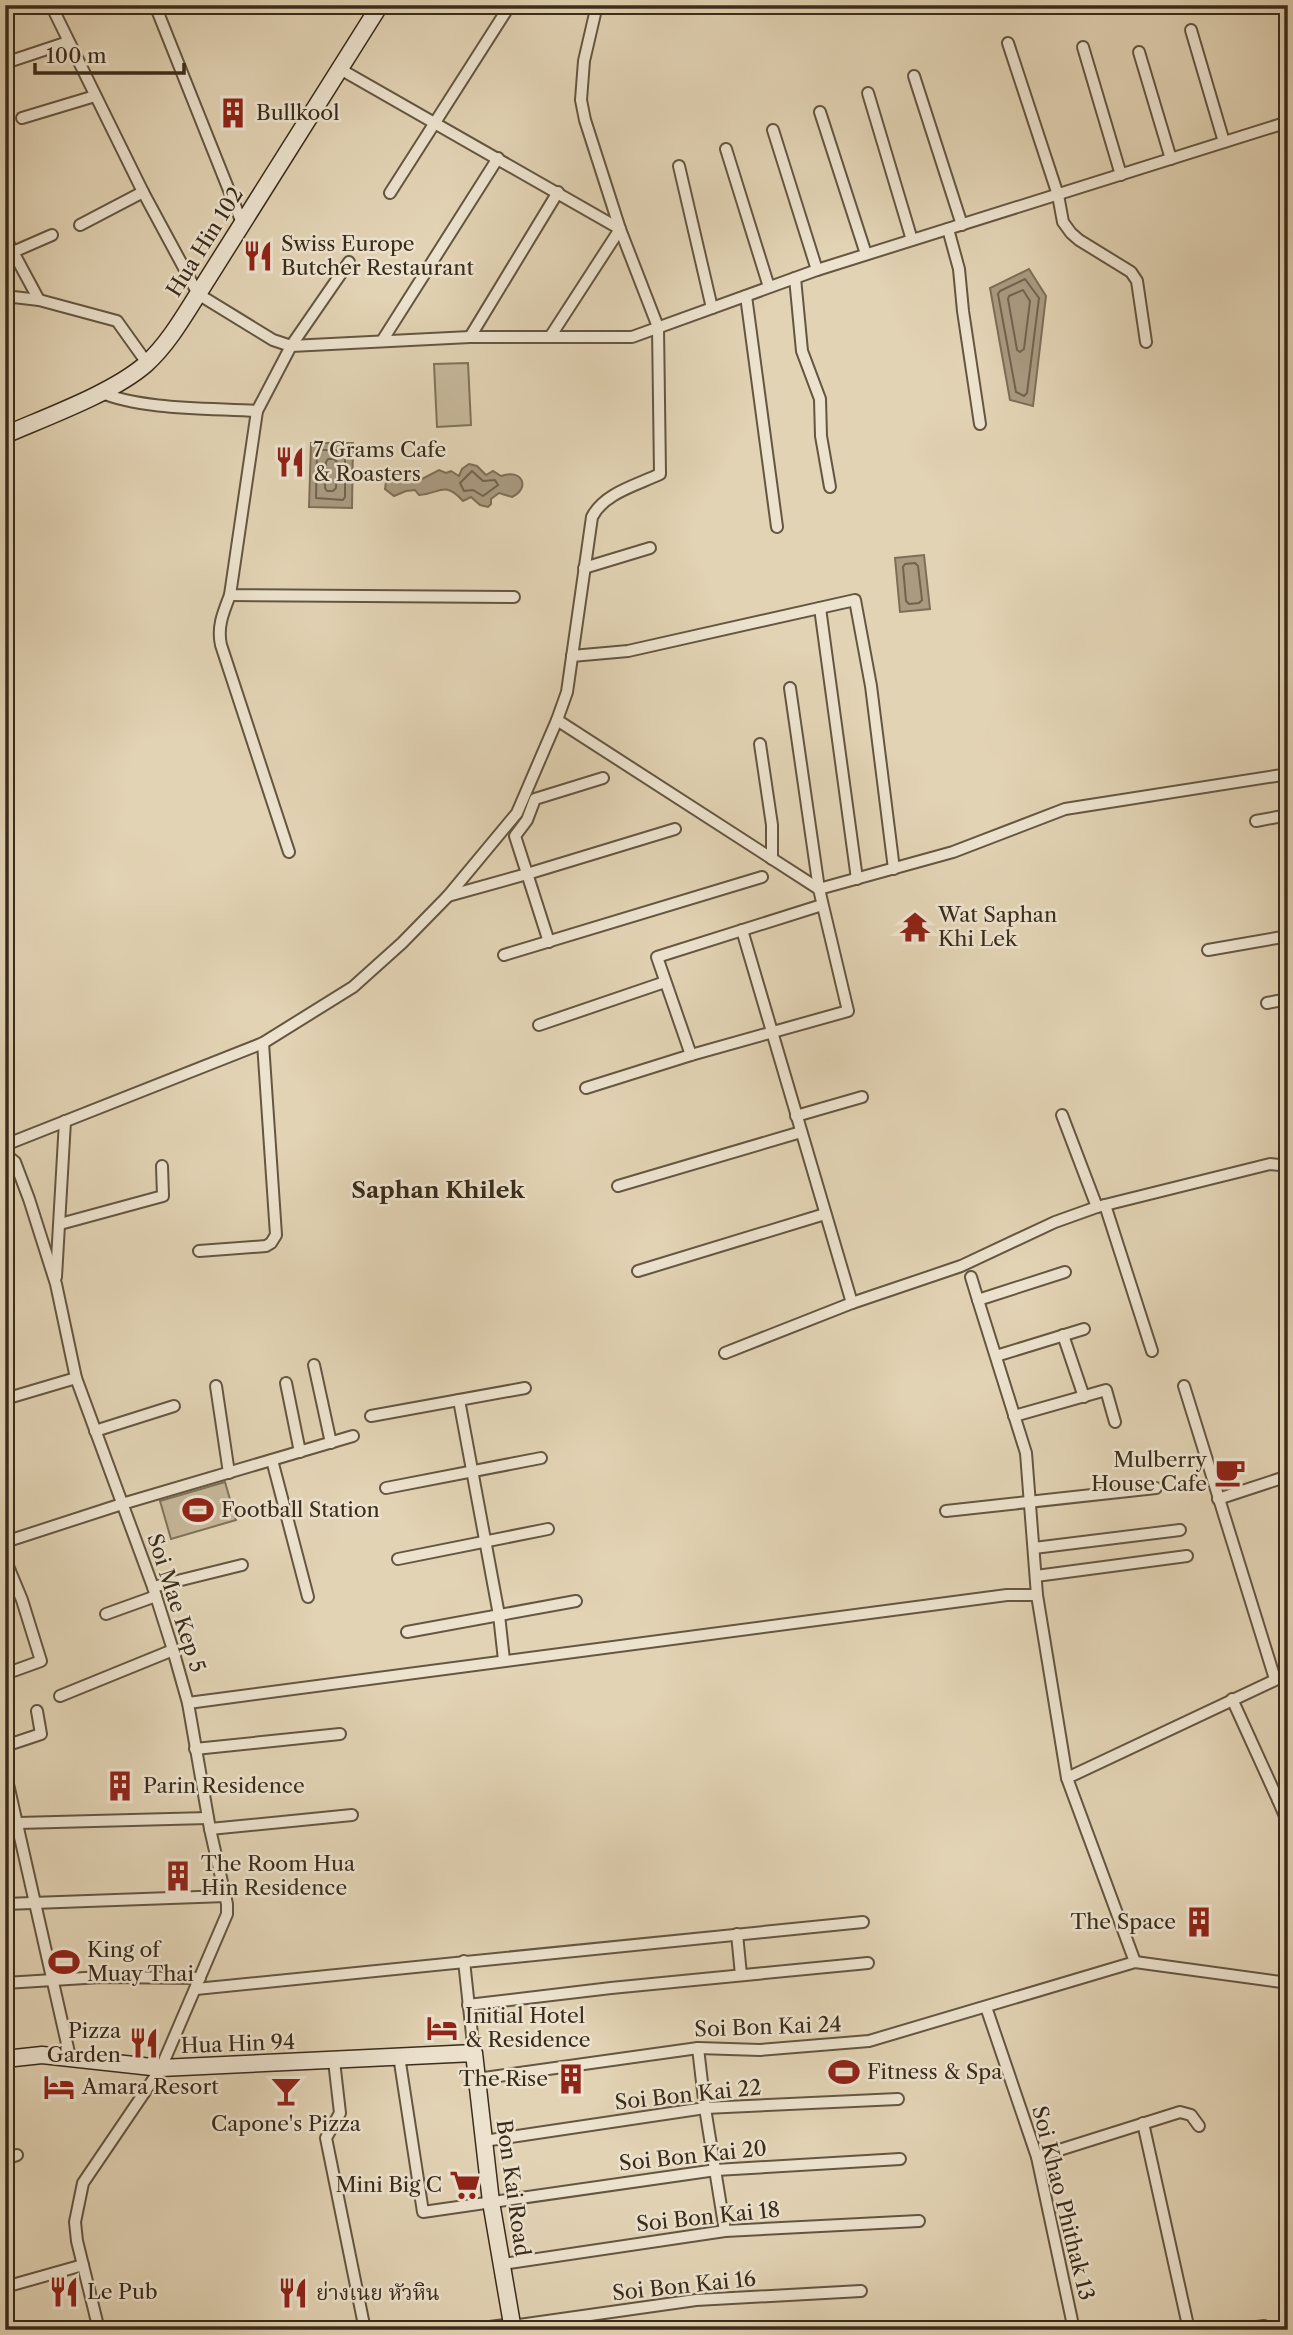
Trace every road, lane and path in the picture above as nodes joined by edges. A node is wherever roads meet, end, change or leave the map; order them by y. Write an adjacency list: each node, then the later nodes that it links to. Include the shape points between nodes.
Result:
1 (51, 5): 7 (street)
2 (155, 5): 31 (street)
3 (380, 5): 12 (street, Hua Hin 102)
4 (510, 5): 18 (street)
5 (597, 5): 34 (street, via 584,61 581,100)
6 (1191, 30): 21 (street)
7 (68, 42): 11 (street); 15 (street)
8 (1009, 43): 30 (street)
9 (1083, 47): 26 (street)
10 (1139, 52): 24 (street)
11 (5, 63)
12 (340, 69): 18 (street); 31 (street, Hua Hin 102)
13 (914, 76): 33 (street)
14 (868, 93): 38 (street)
15 (95, 96): 17 (street); 27 (street)
16 (820, 112): 40 (street)
17 (22, 118)
18 (435, 122): 23 (street); 29 (street)
19 (1288, 122): 21 (street)
20 (773, 130): 42 (street)
21 (1224, 142): 24 (street)
22 (726, 149): 44 (street)
23 (498, 158): 28 (street); 53 (street)
24 (1171, 159): 26 (street)
25 (679, 166): 49 (street)
26 (1121, 175): 30 (street)
27 (143, 192): 32 (street); 45 (street)
28 (558, 192): 34 (street); 51 (street)
29 (390, 193)
30 (1058, 195): 33 (street); 54 (street, via 1063,222 1071,233 1131,272 1137,281)
31 (242, 223): 45 (street, Hua Hin 102)
32 (80, 225)
33 (962, 225): 35 (street)
34 (621, 229): 50 (street); 52 (street)
35 (948, 229): 38 (street); 59 (street, via 959,269)
36 (52, 235): 39 (street)
37 (5, 237): 39 (street)
38 (912, 240): 40 (street)
39 (13, 253): 48 (street)
40 (866, 254): 42 (street)
41 (349, 262): 55 (street)
42 (817, 270): 43 (street)
43 (795, 278): 44 (street); 61 (street, via 802,351 820,399)
44 (769, 287): 47 (street)
45 (198, 294): 55 (street, via 273,340); 56 (street, Hua Hin 102)
46 (5, 296): 48 (street)
47 (746, 296): 49 (street); 62 (street)
48 (39, 300): 56 (street, via 117,321)
49 (712, 308): 50 (street)
50 (658, 327): 52 (street, via 632,337); 64 (street, via 660,474 597,507)
51 (470, 337): 52 (street); 53 (street)
52 (550, 337)
53 (383, 341): 55 (street)
54 (1146, 342)
55 (291, 346): 58 (street)
56 (147, 363): 57 (street, Hua Hin 102)
57 (100, 392): 58 (street, via 140,403); 60 (street, Hua Hin 102)
58 (257, 411): 65 (street)
59 (980, 424)
60 (5, 435)
61 (830, 487)
62 (777, 527)
63 (650, 548): 64 (street)
64 (584, 568): 68 (street)
65 (230, 595): 66 (street); 77 (street, via 221,620 221,645)
66 (514, 597)
67 (820, 608): 68 (street, via 628,652); 79 (street, via 853,599 857,602); 82 (street)
68 (572, 656): 70 (street)
69 (790, 688): 83 (street)
70 (557, 720): 78 (street); 84 (street, via 517,813)
71 (760, 744): 78 (street, via 772,825)
72 (1288, 774): 79 (street, via 1065,809)
73 (603, 778): 80 (street, via 535,799 515,836)
74 (1288, 815): 75 (street)
75 (1256, 821)
76 (675, 829): 80 (street)
77 (289, 852)
78 (772, 859): 83 (street)
79 (894, 869): 82 (street)
80 (527, 874): 84 (street); 88 (street)
81 (762, 877): 88 (street)
82 (858, 879): 83 (street)
83 (819, 889): 85 (street)
84 (448, 896): 96 (street, via 353,987)
85 (822, 905): 86 (street); 95 (street, via 848,1010)
86 (742, 930): 91 (street, via 656,957); 95 (street)
87 (1288, 936): 89 (street)
88 (549, 942): 90 (street)
89 (1208, 950)
90 (504, 956)
91 (665, 982): 94 (street); 97 (street)
92 (1288, 999): 93 (street)
93 (1267, 1003)
94 (539, 1025)
95 (771, 1031): 97 (street); 101 (street)
96 (263, 1043): 102 (street); 114 (street, via 276,1235 266,1246)
97 (691, 1055): 98 (street)
98 (586, 1088)
99 (862, 1097): 101 (street)
100 (1062, 1115): 111 (street)
101 (796, 1116): 103 (street)
102 (65, 1121): 104 (street); 113 (street)
103 (801, 1132): 109 (street); 112 (street)
104 (5, 1145)
105 (5, 1154): 118 (street, Soi Mae Kep 5, via 15,1162)
106 (162, 1166): 113 (street, via 163,1196)
107 (1288, 1166): 111 (street, via 1270,1164)
108 (1288, 1180): 110 (street)
109 (618, 1186)
110 (1288, 1188)
111 (1101, 1206): 120 (street, via 961,1266); 123 (street)
112 (825, 1214): 115 (street); 120 (street)
113 (60, 1224): 118 (street)
114 (199, 1251)
115 (638, 1271)
116 (1065, 1272): 119 (street)
117 (971, 1277): 119 (street)
118 (56, 1284): 127 (street, Soi Mae Kep 5)
119 (978, 1300): 125 (street)
120 (852, 1304): 124 (street)
121 (1084, 1329): 122 (street)
122 (1063, 1335): 125 (street); 132 (street)
123 (1152, 1351)
124 (725, 1353)
125 (996, 1356): 137 (street)
126 (314, 1364): 141 (street)
127 (76, 1378): 133 (street); 139 (street, Soi Mae Kep 5)
128 (286, 1383): 142 (street)
129 (216, 1386): 146 (street)
130 (1184, 1386): 150 (street)
131 (524, 1388): 134 (street)
132 (1084, 1397): 137 (street); 138 (street, via 1106,1390)
133 (5, 1399)
134 (459, 1399): 136 (street); 145 (street)
135 (174, 1406): 139 (street)
136 (370, 1416)
137 (1014, 1416): 151 (street, via 1026,1453)
138 (1115, 1422)
139 (95, 1431): 152 (street, Soi Mae Kep 5)
140 (353, 1436): 141 (street)
141 (331, 1443): 142 (street)
142 (300, 1452): 144 (street)
143 (541, 1458): 145 (street)
144 (272, 1460): 146 (street); 166 (street)
145 (472, 1471): 148 (street); 156 (street)
146 (229, 1473): 152 (street)
147 (1288, 1476): 150 (street)
148 (386, 1488)
149 (1156, 1488): 151 (street)
150 (1218, 1499): 175 (street)
151 (1030, 1503): 153 (street); 158 (street)
152 (122, 1504): 157 (street); 164 (street, Soi Mae Kep 5)
153 (946, 1511)
154 (548, 1529): 156 (street)
155 (1180, 1530): 158 (street)
156 (485, 1541): 161 (street); 169 (street)
157 (5, 1542)
158 (1034, 1548): 163 (street)
159 (1187, 1556): 163 (street)
160 (5, 1559): 173 (street, via 41,1661)
161 (398, 1559)
162 (242, 1565): 164 (street)
163 (1036, 1576): 165 (street)
164 (155, 1592): 168 (street); 171 (street, Soi Mae Kep 5)
165 (1037, 1595): 172 (street, via 1007,1595); 184 (street)
166 (307, 1598)
167 (576, 1601): 169 (street)
168 (106, 1614)
169 (499, 1615): 170 (street); 172 (street)
170 (407, 1632)
171 (173, 1650): 176 (street); 178 (street, Soi Mae Kep 5)
172 (503, 1660): 178 (street)
173 (5, 1674)
174 (1288, 1674): 175 (street)
175 (1275, 1679): 177 (street)
176 (60, 1696)
177 (1232, 1699): 184 (street); 185 (street)
178 (188, 1703): 182 (street, Soi Mae Kep 5)
179 (37, 1711): 181 (street, via 41,1734)
180 (340, 1734): 182 (street)
181 (5, 1746)
182 (195, 1749): 189 (street, Soi Mae Kep 5)
183 (5, 1771): 187 (street)
184 (1067, 1778): 196 (street)
185 (1283, 1799): 188 (street)
186 (352, 1815): 189 (street)
187 (18, 1823): 189 (street); 191 (street)
188 (1288, 1823)
189 (209, 1824): 190 (street, Soi Mae Kep 5)
190 (226, 1896): 191 (street); 202 (street, Soi Mae Kep 5, via 227,1914)
191 (36, 1903): 192 (street); 199 (street)
192 (5, 1904)
193 (863, 1922): 194 (street)
194 (737, 1934): 195 (street); 198 (street)
195 (464, 1961): 202 (street); 203 (street)
196 (1135, 1962): 201 (street); 204 (street, Soi Bon Kai 24)
197 (868, 1963): 198 (street)
198 (741, 1975): 203 (street)
199 (52, 1980): 200 (street); 202 (street, via 101,1977); 208 (street)
200 (5, 1983)
201 (1288, 1983)
202 (198, 1984): 211 (street, Soi Mae Kep 5)
203 (468, 2005): 206 (street)
204 (986, 2007): 205 (street, Soi Bon Kai 24, via 869,2040 760,2050); 218 (street, Soi Khao Phithak 13)
205 (698, 2048): 212 (street, Soi Bon Kai 24); 214 (street)
206 (474, 2053): 207 (street, Hua Hin 94); 212 (street, Bon Kai Road)
207 (399, 2056): 210 (street, Hua Hin 94); 221 (street, Soi Bon Kai 20, via 423,2212)
208 (70, 2057): 209 (street, Hua Hin 94); 211 (street, Hua Hin 94)
209 (5, 2059)
210 (334, 2061): 211 (street, Hua Hin 94); 231 (street, via 340,2113 326,2138)
211 (161, 2068): 225 (street, Soi Mae Kep 5, via 83,2183 75,2222)
212 (477, 2079): 217 (street, Bon Kai Road)
213 (898, 2099): 214 (street, Soi Bon Kai 22)
214 (705, 2108): 217 (street, Soi Bon Kai 22); 220 (street)
215 (1143, 2123): 216 (street, via 1180,2112 1191,2115); 218 (street); 234 (street)
216 (1199, 2126)
217 (484, 2141): 221 (street, Bon Kai Road)
218 (1037, 2157): 233 (street, Soi Khao Phithak 13)
219 (900, 2159): 220 (street, Soi Bon Kai 20)
220 (716, 2169): 221 (street, Soi Bon Kai 20); 223 (street)
221 (491, 2202): 224 (street, Bon Kai Road)
222 (919, 2221): 223 (street, Soi Bon Kai 18)
223 (725, 2231): 224 (street, Soi Bon Kai 18)
224 (503, 2264): 229 (street, Bon Kai Road)
225 (83, 2265): 226 (street); 230 (street, Soi Mae Kep 5)
226 (5, 2287)
227 (861, 2291): 229 (street, Soi Bon Kai 16, via 696,2300)
228 (1264, 2326): 235 (street)
229 (512, 2327): 232 (street, Soi Bon Kai 16)
230 (99, 2330)
231 (365, 2330)
232 (466, 2330)
233 (1074, 2330)
234 (1189, 2330)
235 (1237, 2330)

